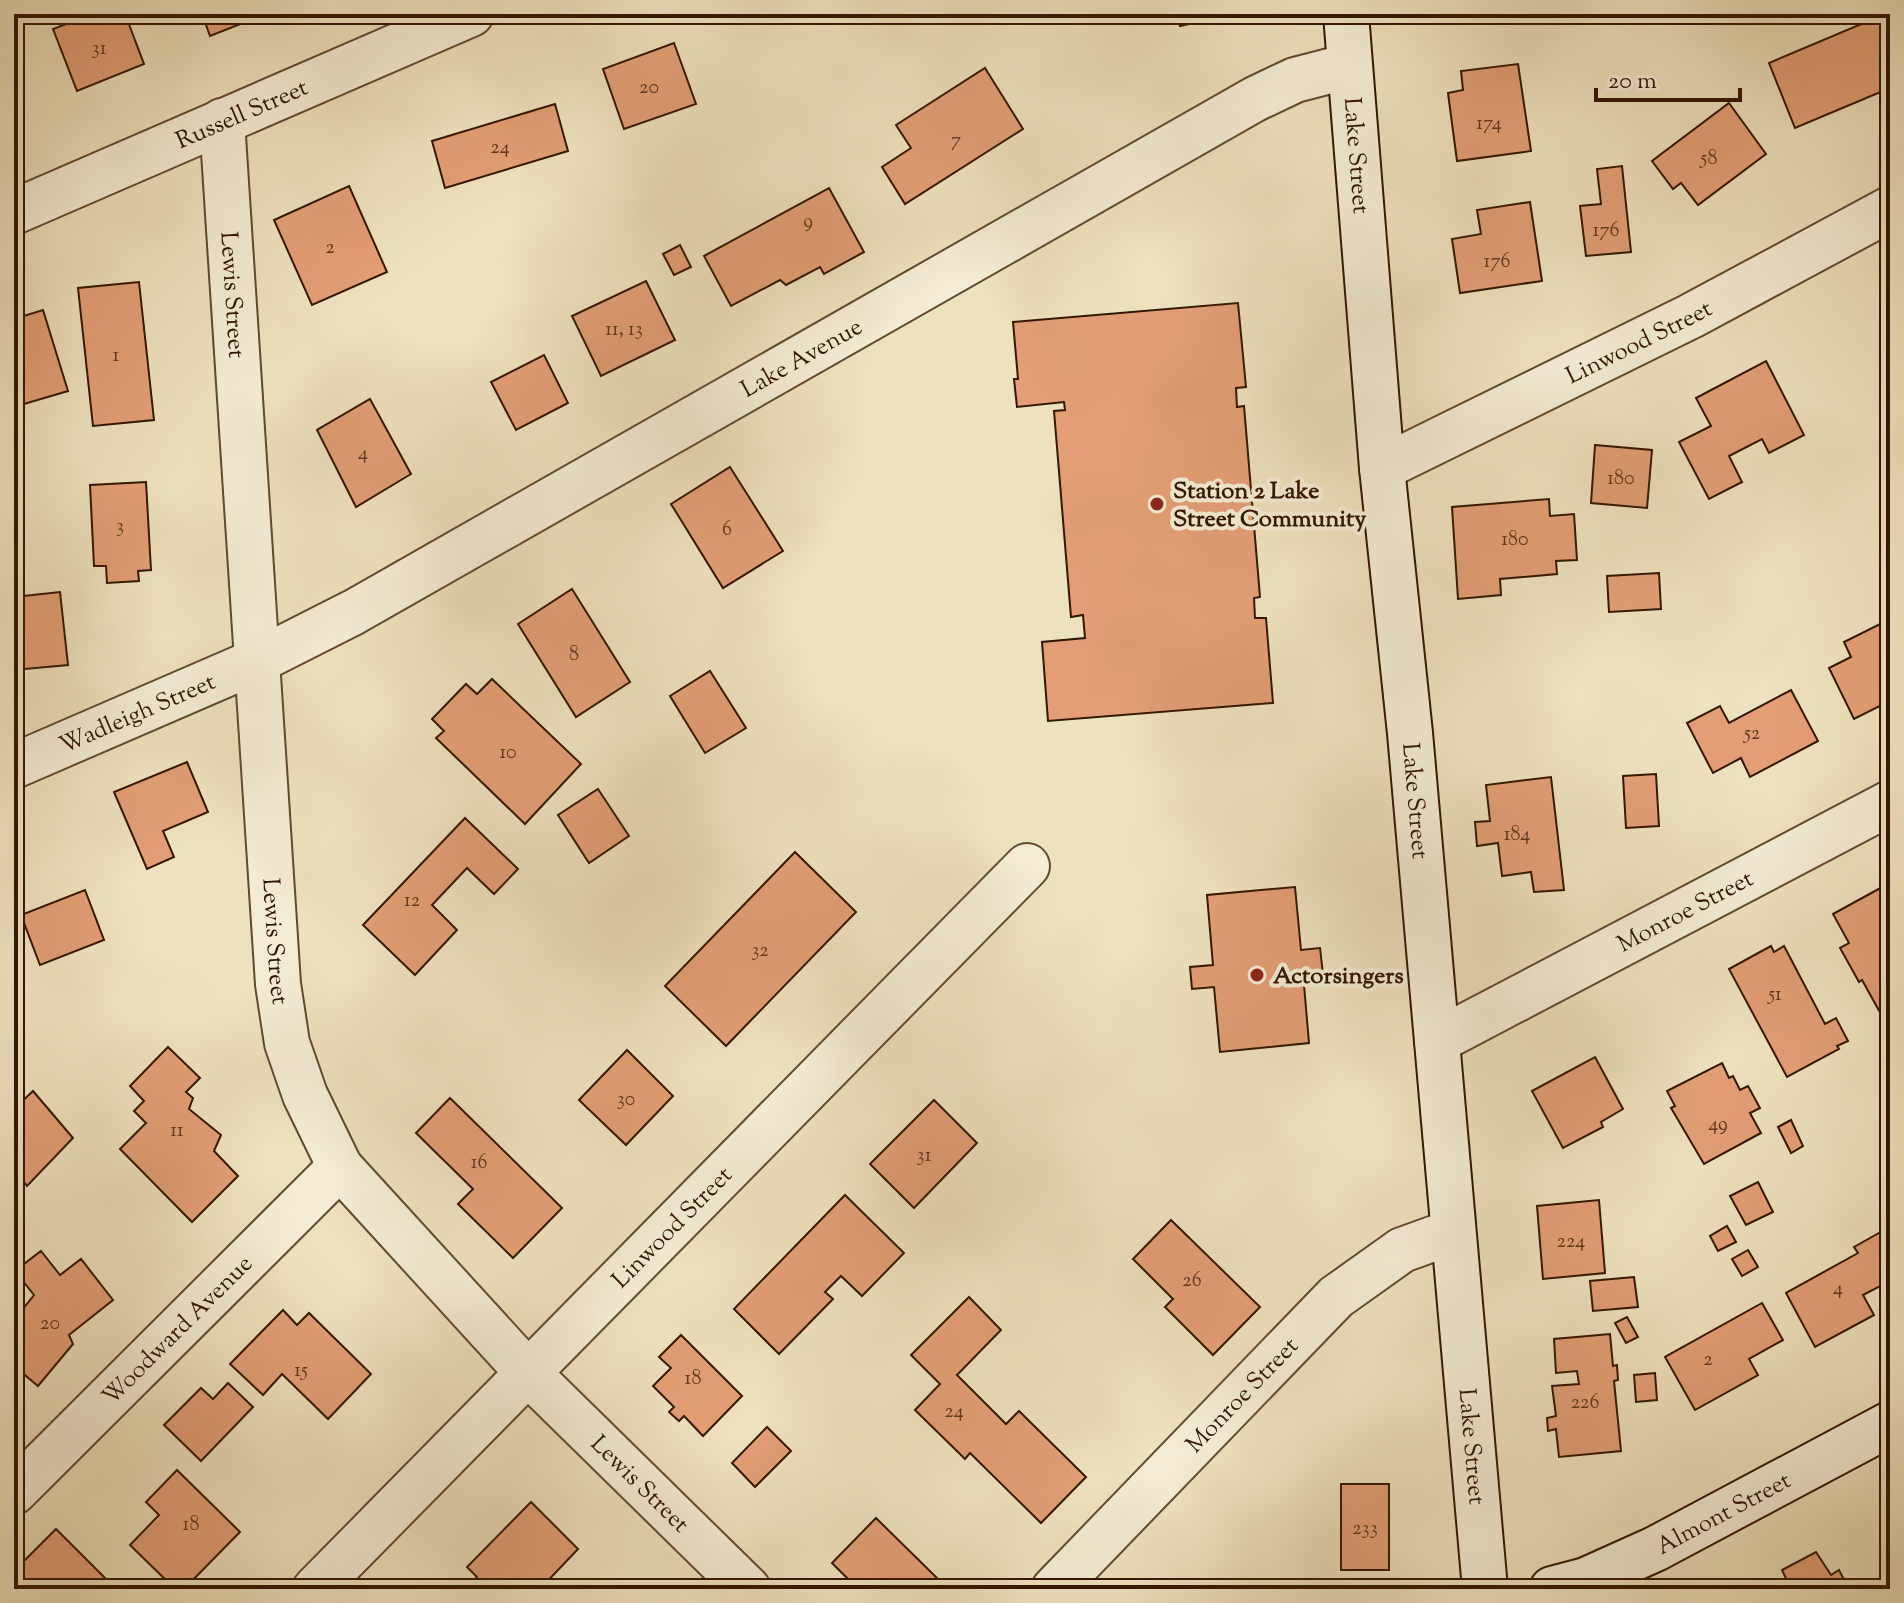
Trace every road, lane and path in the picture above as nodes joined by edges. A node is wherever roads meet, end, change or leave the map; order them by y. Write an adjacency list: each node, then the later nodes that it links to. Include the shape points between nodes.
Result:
1 (471, 14): 4 (street, Russell Street)
2 (1346, 14): 3 (street, Lake Street)
3 (1349, 66): 7 (street, Lake Street); 8 (street, Lake Avenue, via 1295,80 1255,99 354,612)
4 (222, 121): 6 (street, Russell Street); 8 (street, Lewis Street)
5 (1890, 209): 7 (street, Linwood Street, via 1691,316)
6 (14, 212)
7 (1382, 468): 12 (street, Lake Street)
8 (259, 660): 9 (street, Wadleigh Street); 13 (street, Lewis Street, via 287,1043)
9 (14, 766)
10 (1890, 803): 12 (street, Monroe Street)
11 (1027, 866): 15 (street, Linwood Street)
12 (1437, 1041): 14 (street, Lake Street)
13 (340, 1167): 15 (street, Lewis Street); 17 (street, Woodward Avenue)
14 (1452, 1232): 20 (street, Monroe Street, via 1402,1250 1336,1297); 21 (street, Lake Street)
15 (529, 1374): 18 (street, Linwood Street); 19 (street, Lewis Street)
16 (1890, 1424): 22 (street, Almont Street, via 1655,1549)
17 (14, 1492)
18 (315, 1589)
19 (748, 1589)
20 (1054, 1589)
21 (1485, 1589)
22 (1552, 1589)

